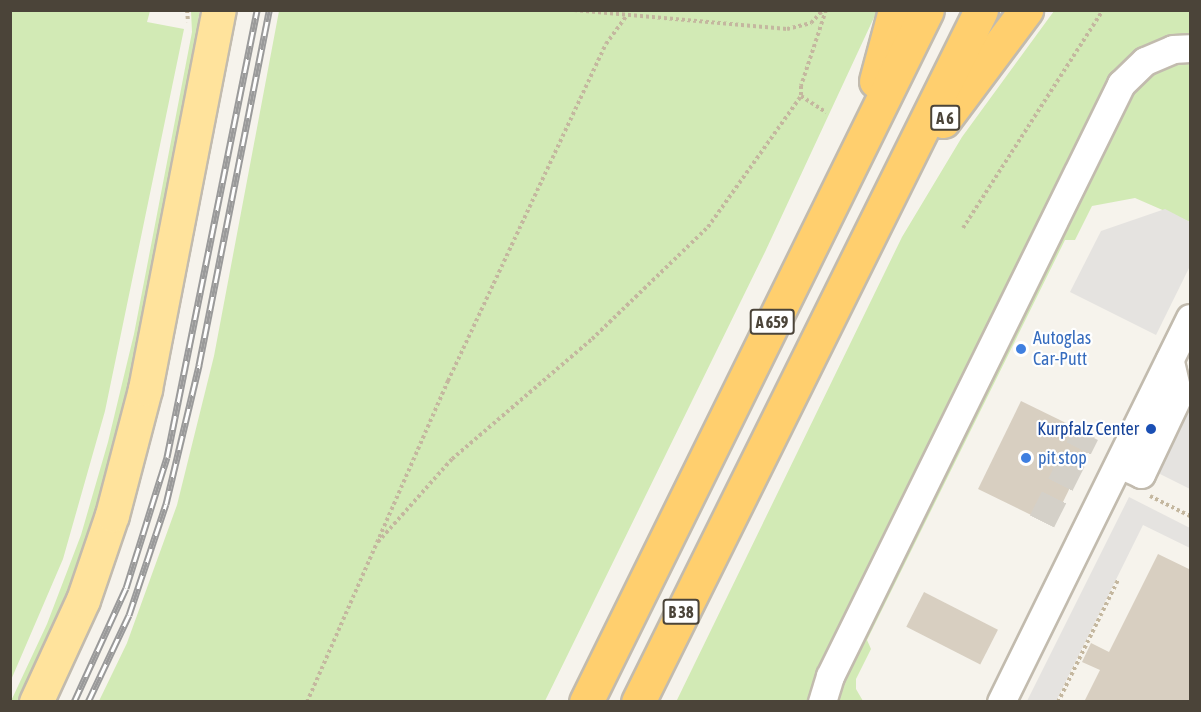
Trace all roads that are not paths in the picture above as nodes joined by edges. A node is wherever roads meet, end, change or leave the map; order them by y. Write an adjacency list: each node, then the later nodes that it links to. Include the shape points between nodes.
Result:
1 (219, 10): 13 (main road, via 145,389 112,515 83,600)
2 (895, 10): 7 (highway)
3 (927, 10): 7 (highway, A 659)
4 (981, 10): 8 (highway, A 659)
5 (1026, 10): 8 (highway, A 6, via 963,92)
6 (1191, 48): 16 (street, via 1173,49 1145,61 1121,84 830,676)
7 (859, 144): 11 (highway, A 659)
8 (870, 230): 12 (highway, A 659)
9 (1191, 318): 10 (street)
10 (1180, 366): 17 (street, via 1134,477)
11 (685, 499): 14 (highway, B 38)
12 (725, 523): 15 (highway, B 38)
13 (36, 702)
14 (586, 702)
15 (638, 702)
16 (822, 702)
17 (1001, 702)

